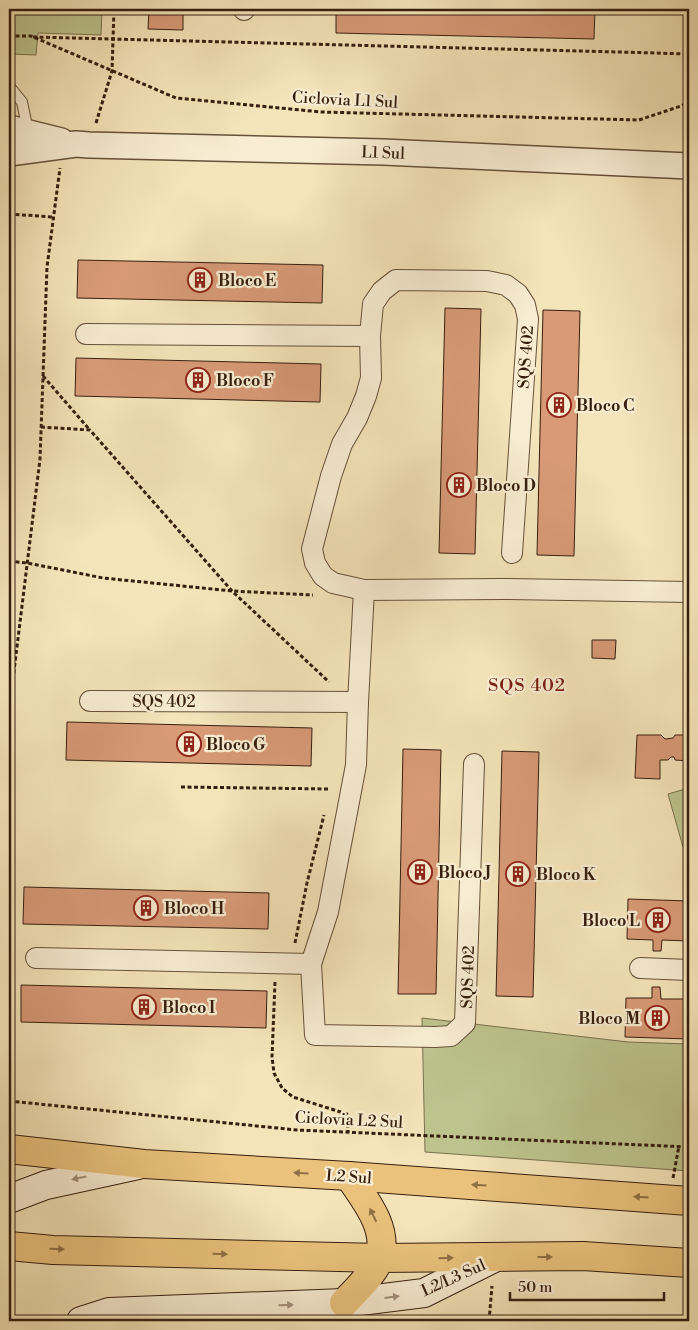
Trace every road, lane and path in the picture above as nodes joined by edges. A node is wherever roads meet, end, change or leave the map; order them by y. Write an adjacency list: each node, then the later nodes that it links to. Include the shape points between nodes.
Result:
1 (114, 9): 4 (path)
2 (9, 36): 3 (path, Ciclovia L1 Sul)
3 (31, 36): 4 (path); 6 (path, Ciclovia L1 Sul)
4 (113, 38): 5 (path, via 656,53); 6 (path)
5 (689, 57)
6 (112, 70): 8 (path, Ciclovia L1 Sul, via 176,98 321,112 638,120); 10 (path)
7 (9, 86): 9 (lane, via 22,102)
8 (689, 102)
9 (18, 130): 10 (street, L1 Sul)
10 (83, 144): 11 (street, L1 Sul); 12 (street, L1 Sul, via 383,152)
11 (9, 153)
12 (689, 166)
13 (69, 168): 15 (path, via 59,168)
14 (9, 214): 15 (path)
15 (53, 217): 18 (path, via 47,268)
16 (86, 334): 17 (street)
17 (370, 336): 21 (street, SQS 402, via 373,304 382,290 396,280 487,281 506,285 518,294 528,319); 24 (street, SQS 402, via 371,378 357,418 342,444 312,549 322,576 333,583)
18 (43, 376): 19 (path); 20 (path)
19 (41, 427): 20 (path); 23 (path)
20 (90, 430): 25 (path)
21 (512, 553)
22 (9, 561): 23 (path)
23 (27, 563): 25 (path, via 103,578); 30 (path)
24 (364, 590): 26 (street, SQS 402); 29 (street, SQS 402)
25 (232, 591): 27 (path); 29 (path)
26 (689, 592)
27 (316, 595)
28 (90, 701): 29 (street, SQS 402)
29 (351, 702): 39 (street, SQS 402, via 356,765 328,912)
30 (9, 712)
31 (474, 764): 39 (street, SQS 402, via 465,1023 451,1036 315,1036)
32 (332, 780): 34 (path)
33 (181, 787): 34 (path)
34 (330, 789): 35 (path)
35 (328, 798)
36 (326, 808): 38 (path)
37 (36, 958): 38 (street)
38 (291, 964): 39 (street); 43 (path, via 274,984 274,1073 282,1088 293,1097 347,1114)
39 (311, 964)
40 (640, 968): 41 (street)
41 (689, 970)
42 (9, 1101): 43 (path, Ciclovia L2 Sul, via 296,1130)
43 (348, 1132): 44 (path, Ciclovia L2 Sul)
44 (679, 1146): 45 (path, Ciclovia L2 Sul); 50 (path)
45 (689, 1147)
46 (9, 1149): 47 (main road, L2 Sul)
47 (144, 1164): 48 (main road, L2 Sul, one-way to 47); 49 (main road, one-way to 49, via 46,1185)
48 (349, 1176): 50 (main road, L2 Sul, one-way to 48); 53 (main road, one-way to 48, via 382,1238 375,1216)
49 (9, 1199)
50 (679, 1200)
51 (9, 1246): 53 (main road, one-way to 53, via 53,1250)
52 (496, 1257): 53 (main road, one-way to 52); 54 (main road, one-way to 54, via 583,1256); 56 (main road, L2/L3 Sul, one-way to 52, via 424,1292)
53 (380, 1258): 56 (main road)
54 (689, 1263)
55 (492, 1285): 58 (path)
56 (344, 1303): 57 (main road, L2/L3 Sul, one-way to 56, via 109,1312)
57 (81, 1321)
58 (489, 1321)

